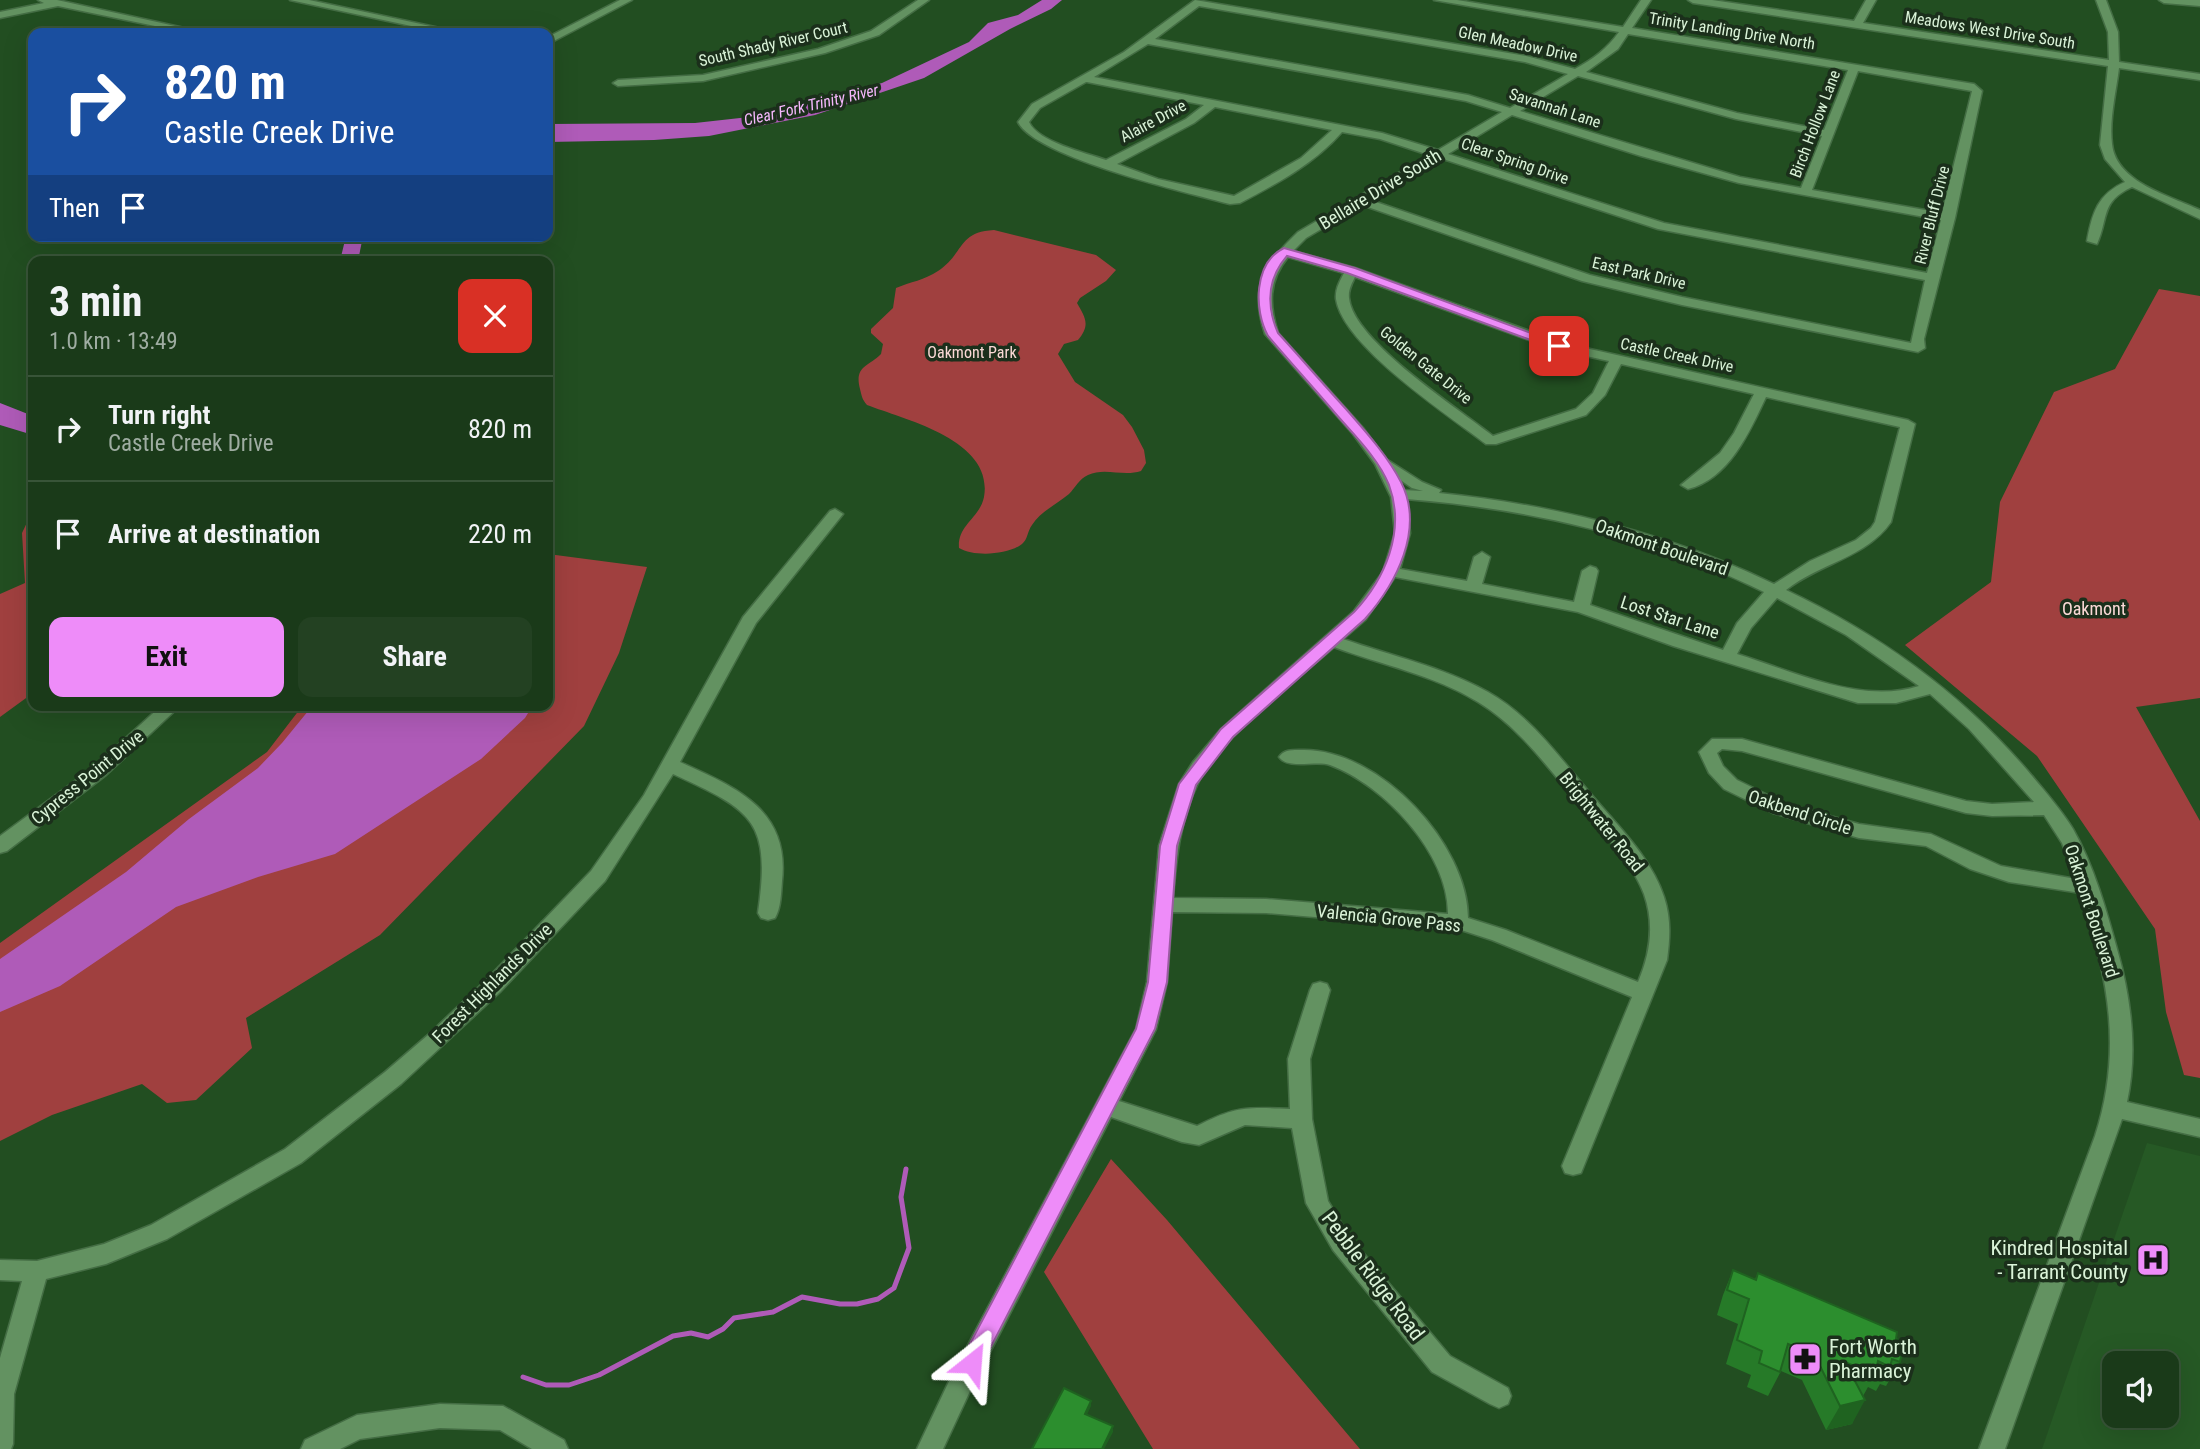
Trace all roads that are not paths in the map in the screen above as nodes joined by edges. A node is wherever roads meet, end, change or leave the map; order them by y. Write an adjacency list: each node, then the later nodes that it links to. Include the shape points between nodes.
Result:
1 (43, 0): 14 (street)
2 (76, 0): 14 (street)
3 (295, 0): 18 (street)
4 (627, 0): 20 (street)
5 (923, 0): 27 (street, South Shady River Court, via 875,33 821,51 703,78)
6 (1439, 0): 19 (street, Trinity Landing Drive North)
7 (1646, 0): 19 (street, Bellaire Drive South)
8 (1693, 0): 16 (street, Meadows West Drive South)
9 (1871, 0): 16 (street)
10 (2101, 0): 22 (street, via 2113,32)
11 (2164, 0): 13 (street)
12 (1199, 1): 21 (street); 24 (street, Glen Meadow Drive, via 1526,59)
13 (2200, 3)
14 (59, 4): 15 (street); 17 (street)
15 (0, 15)
16 (1857, 25): 22 (street, Meadows West Drive South, via 1984,40)
17 (177, 28)
18 (433, 28)
19 (1627, 30): 23 (street, Trinity Landing Drive North); 24 (street, Bellaire Drive South)
20 (553, 38)
21 (1148, 41): 26 (street); 30 (street, Savannah Lane, via 1424,89)
22 (2113, 65): 25 (street, Meadows West Drive South); 35 (street, via 2106,145 2112,164)
23 (1854, 66): 28 (street, Trinity Landing Drive North); 32 (street, Birch Hollow Lane)
24 (1580, 73): 30 (street, Bellaire Drive South); 32 (street, Glen Meadow Drive, via 1736,116)
25 (2200, 77)
26 (1087, 79): 29 (street, Clear Spring Drive); 34 (street, via 1035,106 1023,122 1046,142)
27 (618, 83)
28 (1976, 89): 39 (street, River Bluff Drive)
29 (1212, 104): 31 (street, Clear Spring Drive); 34 (street, Alaire Drive, via 1191,121)
30 (1513, 111): 33 (street, Bellaire Drive South); 36 (street, Savannah Lane, via 1674,163)
31 (1339, 128): 33 (street, Clear Spring Drive); 34 (street, via 1315,155 1236,200 1161,184)
32 (1828, 134): 36 (street, Birch Hollow Lane)
33 (1441, 153): 37 (street, Bellaire Drive South); 43 (street, Clear Spring Drive, via 1662,226)
34 (1107, 164)
35 (2134, 182): 38 (street); 40 (street, via 2107,195)
36 (1805, 193): 39 (street, Savannah Lane)
37 (1360, 201): 41 (street, Bellaire Drive South, via 1302,235); 44 (street, East Park Drive, via 1606,284)
38 (2200, 215)
39 (1949, 218): 43 (street, River Bluff Drive)
40 (2093, 241)
41 (1284, 252): 42 (street, Castle Creek Drive); 47 (street, Bellaire Drive South, via 1273,265 1264,290 1272,334)
42 (1351, 271): 45 (street, Castle Creek Drive, via 1535,339); 45 (street, Golden Gate Drive, via 1343,301 1361,335 1491,441 1581,412 1593,404)
43 (1932, 278): 44 (street, River Bluff Drive)
44 (1918, 348)
45 (1616, 360): 46 (street, Castle Creek Drive)
46 (1762, 391): 48 (street, via 1728,455); 56 (street, Castle Creek Drive, via 1908,424 1883,522 1875,535)
47 (1379, 458): 49 (street, Bellaire Drive South); 50 (street, via 1417,485)
48 (1688, 485)
49 (1398, 494): 50 (street, Oakmont Boulevard); 54 (street, Bellaire Drive South, via 1402,525)
50 (1461, 499): 56 (street, Oakmont Boulevard, via 1598,523 1694,555)
51 (835, 514): 63 (street, Forest Highlands Drive, via 748,621)
52 (1482, 557): 55 (street)
53 (1590, 571): 57 (street)
54 (1392, 572): 55 (street, Lost Star Lane); 58 (street, Bellaire Drive South, via 1379,594)
55 (1473, 589): 57 (street, Lost Star Lane)
56 (1773, 590): 59 (street, via 1738,630); 60 (street, Oakmont Boulevard, via 1859,634)
57 (1581, 608): 59 (street, Lost Star Lane)
58 (1331, 640): 67 (street, Bellaire Drive South, via 1227,733 1199,766 1184,795 1168,846); 71 (street, Brightwater Road, via 1467,687 1494,702 1527,731 1639,863 1653,890 1661,932 1657,960)
59 (1728, 656): 60 (street, Lost Star Lane, via 1858,697 1901,698)
60 (1933, 687): 64 (street, Oakmont Boulevard, via 1996,746)
61 (166, 711): 65 (street, Cypress Point Drive, via 100,771)
62 (1288, 757): 69 (street, via 1336,760 1395,799 1449,870 1458,896)
63 (670, 765): 68 (street, via 734,793 761,818 773,859); 78 (street, Forest Highlands Drive, via 598,876 493,986 393,1078 293,1156 223,1198 106,1254)
64 (2047, 808): 66 (street, Oakmont Boulevard, via 2070,839); 66 (street, Oakbend Circle, via 1966,807 1742,745 1718,743 1708,751 1712,765 1731,786 1760,802 1853,829 1929,841 1984,868 2025,879)
65 (0, 846)
66 (2088, 887): 73 (street, Oakmont Boulevard, via 2115,969 2120,1005 2121,1072)
67 (1164, 905): 69 (street, Valencia Grove Pass, via 1266,906); 72 (street, Bellaire Drive South, via 1157,982 1146,1029)
68 (768, 913)
69 (1458, 922): 71 (street, Valencia Grove Pass)
70 (1320, 990): 74 (street, Pebble Ridge Road, via 1299,1059)
71 (1643, 993): 76 (street, Brightwater Road)
72 (1107, 1106): 74 (street, via 1199,1136 1245,1116); 84 (street, Bellaire Drive South)
73 (2115, 1108): 75 (street); 85 (street, Oakmont Boulevard, via 2005,1405)
74 (1301, 1119): 80 (street, Pebble Ridge Road, via 1317,1203 1341,1243 1441,1364)
75 (2200, 1128)
76 (1573, 1166)
77 (0, 1270): 78 (street, Forest Highlands Drive)
78 (37, 1271): 79 (street)
79 (1, 1394): 81 (street)
80 (1499, 1396)
81 (0, 1444)
82 (314, 1449): 83 (street, via 357,1427 440,1416 503,1418)
83 (555, 1449)
84 (930, 1449)
85 (1993, 1449)

